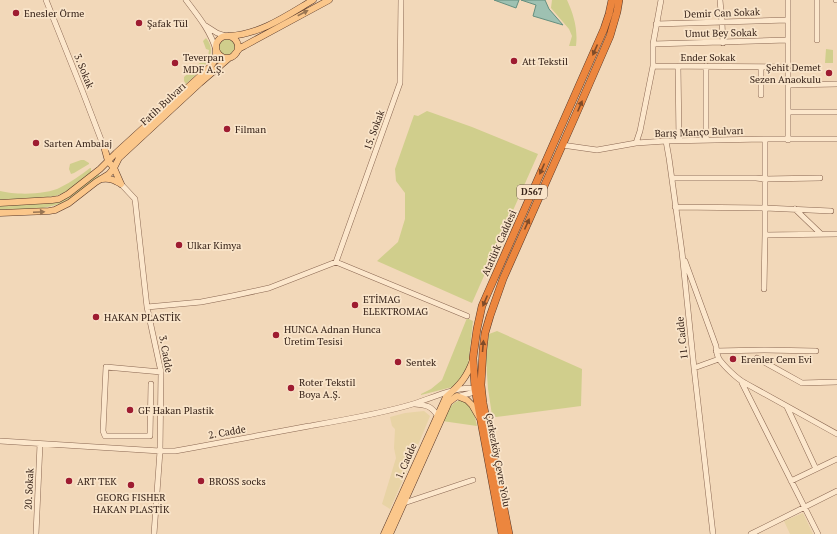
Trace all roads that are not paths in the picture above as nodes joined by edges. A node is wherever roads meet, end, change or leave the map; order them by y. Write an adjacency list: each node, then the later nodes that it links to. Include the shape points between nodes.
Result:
1 (46, 0): 45 (street, 3. Sokak)
2 (186, 0): 17 (street)
3 (313, 0): 19 (main road, via 258,31)
4 (329, 0): 26 (main road, Fatih Bulvarı, one-way to 4, via 240,48)
5 (401, 0): 65 (street, 15. Sokak, via 400,83)
6 (609, 0): 18 (highway)
7 (612, 0): 18 (highway, Atatürk Caddesi / D567)
8 (619, 0): 20 (highway, D567)
9 (623, 0): 20 (highway)
10 (661, 0): 16 (street)
11 (720, 0): 15 (street)
12 (788, 0): 14 (street)
13 (817, 0): 22 (street)
14 (788, 20): 15 (street, Demir Can Sokak); 21 (street)
15 (722, 22): 16 (street, Demir Can Sokak); 23 (street)
16 (656, 24): 24 (street)
17 (206, 26): 19 (street); 25 (street)
18 (604, 29): 71 (highway, Atatürk Caddesi / D567, one-way to 71, via 482,306)
19 (228, 36): 25 (main road, via 219,40); 26 (main road, via 235,40 238,49)
20 (610, 36): 44 (highway, D567, one-way to 20)
21 (788, 40): 23 (street, Umut Bey Sokak); 31 (street)
22 (817, 40)
23 (722, 43): 24 (street, Umut Bey Sokak)
24 (654, 44): 27 (street)
25 (216, 50): 26 (main road, via 224,58); 46 (main road, via 216,59 210,67)
26 (232, 56): 48 (main road, Fatih Bulvarı, via 119,158)
27 (653, 66): 28 (street, Ender Sokak); 43 (street)
28 (678, 66): 29 (street, Ender Sokak); 39 (street)
29 (706, 66): 30 (street, Ender Sokak); 40 (street)
30 (761, 67): 31 (street, Ender Sokak); 34 (street)
31 (788, 67): 33 (street)
32 (837, 84): 33 (street)
33 (788, 85): 35 (street)
34 (761, 95)
35 (788, 112): 36 (street); 41 (street)
36 (837, 112)
37 (765, 139): 40 (street, Barış Manço Bulvarı); 41 (street, Barış Manço Bulvarı); 53 (street)
38 (837, 139): 41 (street, Barış Manço Bulvarı)
39 (678, 140): 40 (street, Barış Manço Bulvarı); 42 (street, Barış Manço Bulvarı)
40 (706, 140)
41 (788, 140)
42 (666, 141): 43 (street, Barış Manço Bulvarı); 51 (street, 11. Cadde)
43 (636, 143): 44 (street, Barış Manço Bulvarı, via 597,150)
44 (562, 146): 79 (highway, D567, one-way to 44, via 485,333 491,313 503,279)
45 (104, 150): 46 (main road); 47 (main road)
46 (116, 153): 47 (main road)
47 (108, 161): 48 (main road); 49 (main road)
48 (114, 168): 50 (main road, Fatih Bulvarı); 54 (main road)
49 (100, 170): 50 (main road); 55 (main road, via 59,199)
50 (103, 178): 54 (main road); 60 (main road, Fatih Bulvarı, one-way to 50, via 55,210)
51 (672, 178): 53 (street); 56 (street, 11. Cadde)
52 (820, 178): 53 (street)
53 (765, 179): 57 (street)
54 (121, 184): 67 (street, 3. Cadde, via 134,199)
55 (0, 203)
56 (675, 207): 57 (street); 64 (street, 11. Cadde)
57 (765, 208): 58 (street); 63 (street)
58 (795, 209): 59 (street); 61 (street)
59 (831, 211)
60 (0, 213)
61 (821, 234): 62 (street); 63 (street)
62 (837, 234)
63 (765, 235): 66 (street)
64 (682, 252): 69 (street); 74 (street, 11. Cadde)
65 (336, 262): 67 (street, via 269,288 201,302); 68 (street)
66 (764, 288)
67 (147, 307): 75 (street, 3. Cadde)
68 (467, 316)
69 (716, 351): 70 (street); 73 (street)
70 (816, 351)
71 (473, 358): 80 (highway, Atatürk Caddesi / D567); 81 (main road, via 470,369)
72 (758, 358): 77 (street, via 802,383)
73 (719, 359): 74 (street); 76 (street)
74 (694, 368): 106 (street, 11. Cadde)
75 (161, 372): 78 (street, via 106,367 103,430 105,436 150,436); 92 (street, 3. Cadde)
76 (742, 382): 86 (street); 96 (street)
77 (837, 382)
78 (151, 384)
79 (482, 385): 80 (street); 84 (highway, D567)
80 (475, 389): 81 (street, 2. Cadde, via 469,388); 84 (street); 88 (highway, Çerkezköy Çevre Yolu / D567)
81 (455, 394): 82 (street, 2. Cadde); 83 (main road); 88 (main road, via 467,400)
82 (440, 395): 83 (street); 85 (street, 2. Cadde)
83 (448, 400): 87 (main road, 1. Cadde); 98 (main road, 1. Cadde)
84 (484, 403): 105 (highway, D567)
85 (414, 404): 87 (street, via 427,406); 92 (street, 2. Cadde, via 335,422 175,451)
86 (787, 407): 89 (street); 94 (street)
87 (438, 416): 102 (main road, 1. Cadde)
88 (479, 417): 104 (highway, Çerkezköy Çevre Yolu / D567)
89 (837, 434)
90 (0, 441): 91 (street, 2. Cadde)
91 (40, 444): 92 (street, 2. Cadde); 100 (street, 20. Sokak)
92 (160, 451): 101 (street, 3. Cadde)
93 (837, 459): 94 (street)
94 (816, 469): 96 (street)
95 (473, 480): 98 (street)
96 (791, 481): 99 (street)
97 (837, 491): 99 (street)
98 (404, 504): 103 (main road, 1. Cadde)
99 (805, 508): 107 (street); 108 (street)
100 (36, 534)
101 (154, 534)
102 (384, 534)
103 (390, 534)
104 (502, 534)
105 (509, 534)
106 (713, 534)
107 (751, 534)
108 (818, 534)

